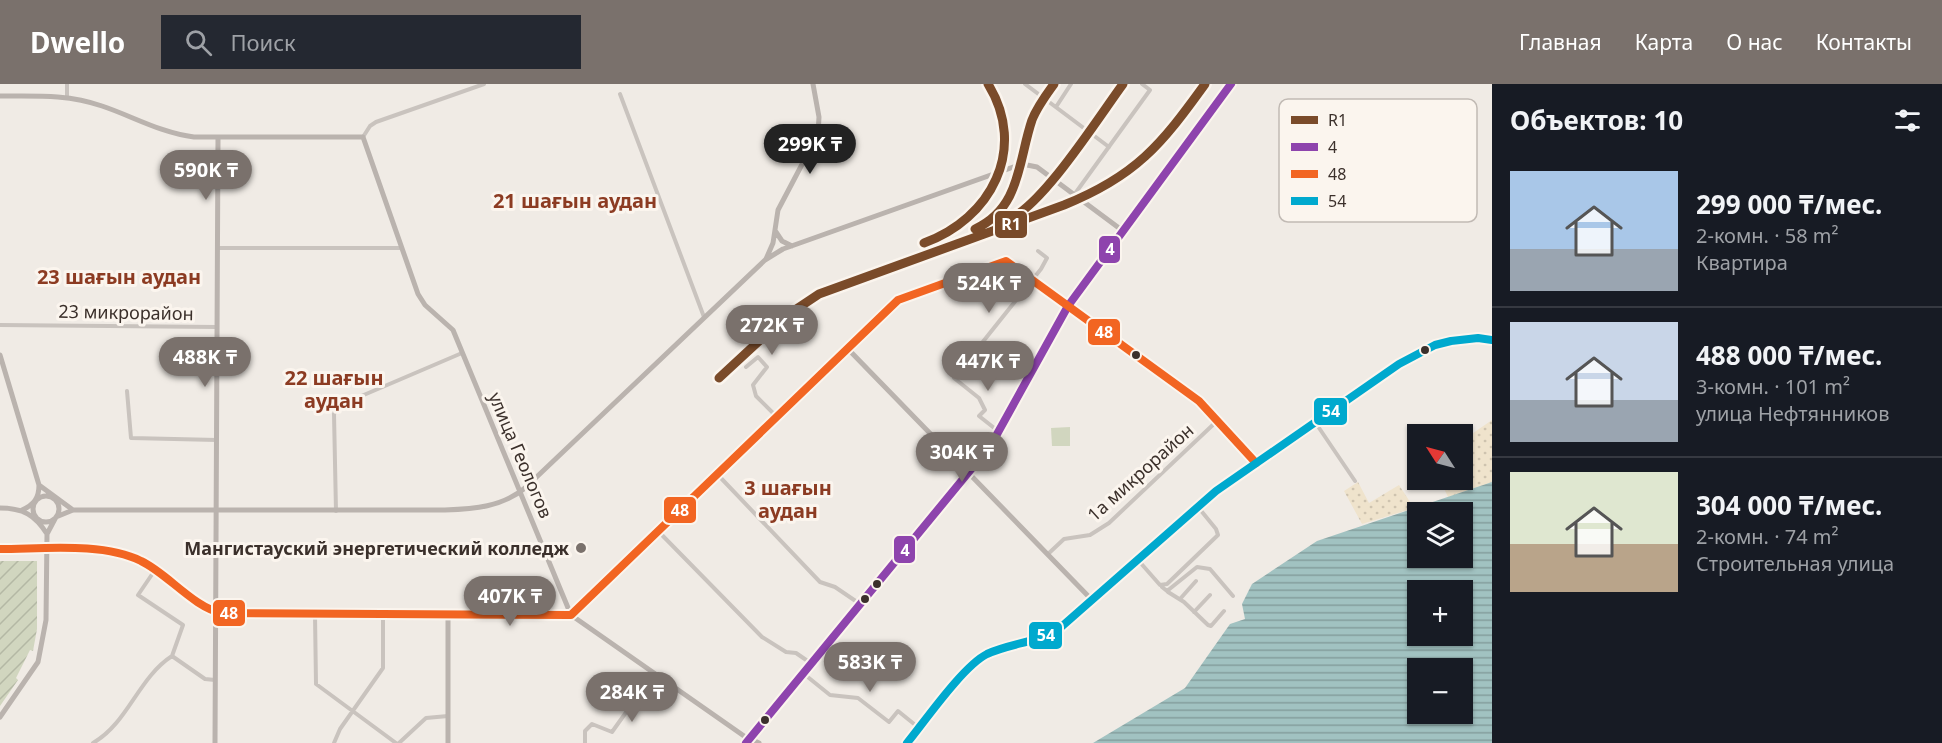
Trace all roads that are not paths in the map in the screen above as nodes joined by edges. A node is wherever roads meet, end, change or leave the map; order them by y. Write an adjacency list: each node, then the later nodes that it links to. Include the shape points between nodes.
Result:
1 (67, 84): 10 (street)
2 (484, 84): 12 (street, via 376,122)
3 (813, 84): 16 (street, via 818,134 778,210)
4 (1025, 84): 11 (street)
5 (1071, 84): 11 (street)
6 (1142, 84): 14 (street, via 1150,90)
7 (1231, 84): 17 (street)
8 (620, 94): 25 (street)
9 (0, 96): 10 (street)
10 (67, 97): 13 (street, via 100,105 173,133)
11 (1056, 107): 14 (street)
12 (363, 136): 13 (street); 20 (street, улица Геологов)
13 (218, 138): 19 (street)
14 (1109, 147): 15 (street)
15 (1074, 195): 17 (street); 18 (street, via 1037,168 1022,164)
16 (775, 231): 18 (street, via 782,242); 22 (street)
17 (1123, 231): 24 (street)
18 (792, 246): 22 (street)
19 (218, 248): 20 (street); 27 (street)
20 (401, 248): 30 (street, улица Геологов, via 422,300 453,330)
21 (1038, 251): 23 (street, via 1047,258)
22 (765, 260): 25 (street)
23 (1033, 279): 24 (street); 29 (street, via 1013,264 1000,262 905,297); 37 (street, via 954,378 979,398 985,410 980,416)
24 (1068, 306): 35 (street, via 1180,386); 37 (street)
25 (704, 318): 44 (street)
26 (0, 325): 27 (street, 23 микрорайон)
27 (217, 327): 38 (street)
28 (1492, 340): 36 (street, via 1461,338 1435,345 1400,363)
29 (848, 349): 34 (street); 40 (street)
30 (463, 353): 44 (street, улица Геологов); 52 (street, via 338,406 334,414)
31 (0, 355): 43 (street)
32 (746, 367): 34 (street, via 758,357 767,367 753,385 756,396)
33 (127, 391): 38 (street, via 131,438)
34 (778, 418): 41 (street)
35 (1218, 420): 39 (street); 59 (street, 1а микрорайон, via 1109,523 1090,535 1064,539)
36 (1315, 422): 39 (street); 42 (street)
37 (998, 431): 40 (street)
38 (217, 440): 51 (street)
39 (1256, 463): 48 (street)
40 (969, 474): 59 (street); 69 (street)
41 (718, 475): 55 (street); 69 (street, via 820,582)
42 (1355, 481)
43 (39, 485): 45 (street); 46 (street)
44 (519, 492): 52 (street, via 478,508); 76 (street, улица Геологов)
45 (54, 498): 46 (street, via 43,496); 50 (street); 54 (street, via 59,505)
46 (37, 500): 49 (street); 53 (street, via 33,507)
47 (2, 507): 49 (street)
48 (1198, 507): 60 (street); 63 (street, via 1218,535)
49 (22, 510): 53 (street)
50 (73, 510): 51 (street); 54 (street)
51 (216, 511): 52 (street); 71 (street)
52 (336, 511)
53 (37, 518): 54 (street, via 49,522); 56 (street)
54 (56, 518): 56 (street)
55 (659, 532): 76 (street); 78 (street, via 762,637)
56 (47, 534): 58 (street)
57 (0, 549): 58 (street)
58 (47, 549): 61 (street, via 104,550 130,556); 84 (street, via 46,620 41,651 33,671)
59 (1047, 554): 68 (street)
60 (1138, 559): 63 (street); 68 (street)
61 (155, 570): 71 (street); 77 (street, via 138,595 183,625)
62 (1196, 581): 67 (street)
63 (1162, 586): 64 (street)
64 (1167, 591): 66 (street, via 1197,567 1210,569); 67 (street)
65 (1210, 595): 72 (street)
66 (1233, 596)
67 (1179, 599): 72 (street)
68 (1092, 600): 85 (street, via 1050,634 994,651 975,662)
69 (861, 604): 78 (street)
70 (1224, 610): 72 (street, via 1211,626)
71 (217, 612): 73 (street); 81 (street)
72 (1194, 612)
73 (315, 615): 74 (street); 82 (street, via 316,684)
74 (383, 615): 75 (street); 82 (street, via 383,669)
75 (448, 615): 76 (street); 83 (street)
76 (571, 615): 79 (street)
77 (171, 656): 81 (street, via 205,680); 87 (street, via 152,674 109,733)
78 (812, 664): 80 (street)
79 (654, 673): 86 (street); 92 (street, via 612,732 592,724 585,731)
80 (804, 674): 85 (street, via 830,696 858,698 889,722 898,711); 86 (street)
81 (215, 680): 88 (street)
82 (353, 710): 89 (street); 90 (street)
83 (448, 716): 90 (street, via 426,718); 91 (street)
84 (0, 717)
85 (919, 728): 94 (street)
86 (747, 741): 93 (street)
87 (93, 743)
88 (215, 743)
89 (334, 743)
90 (398, 743)
91 (448, 743)
92 (585, 743)
93 (759, 743)
94 (907, 743)

